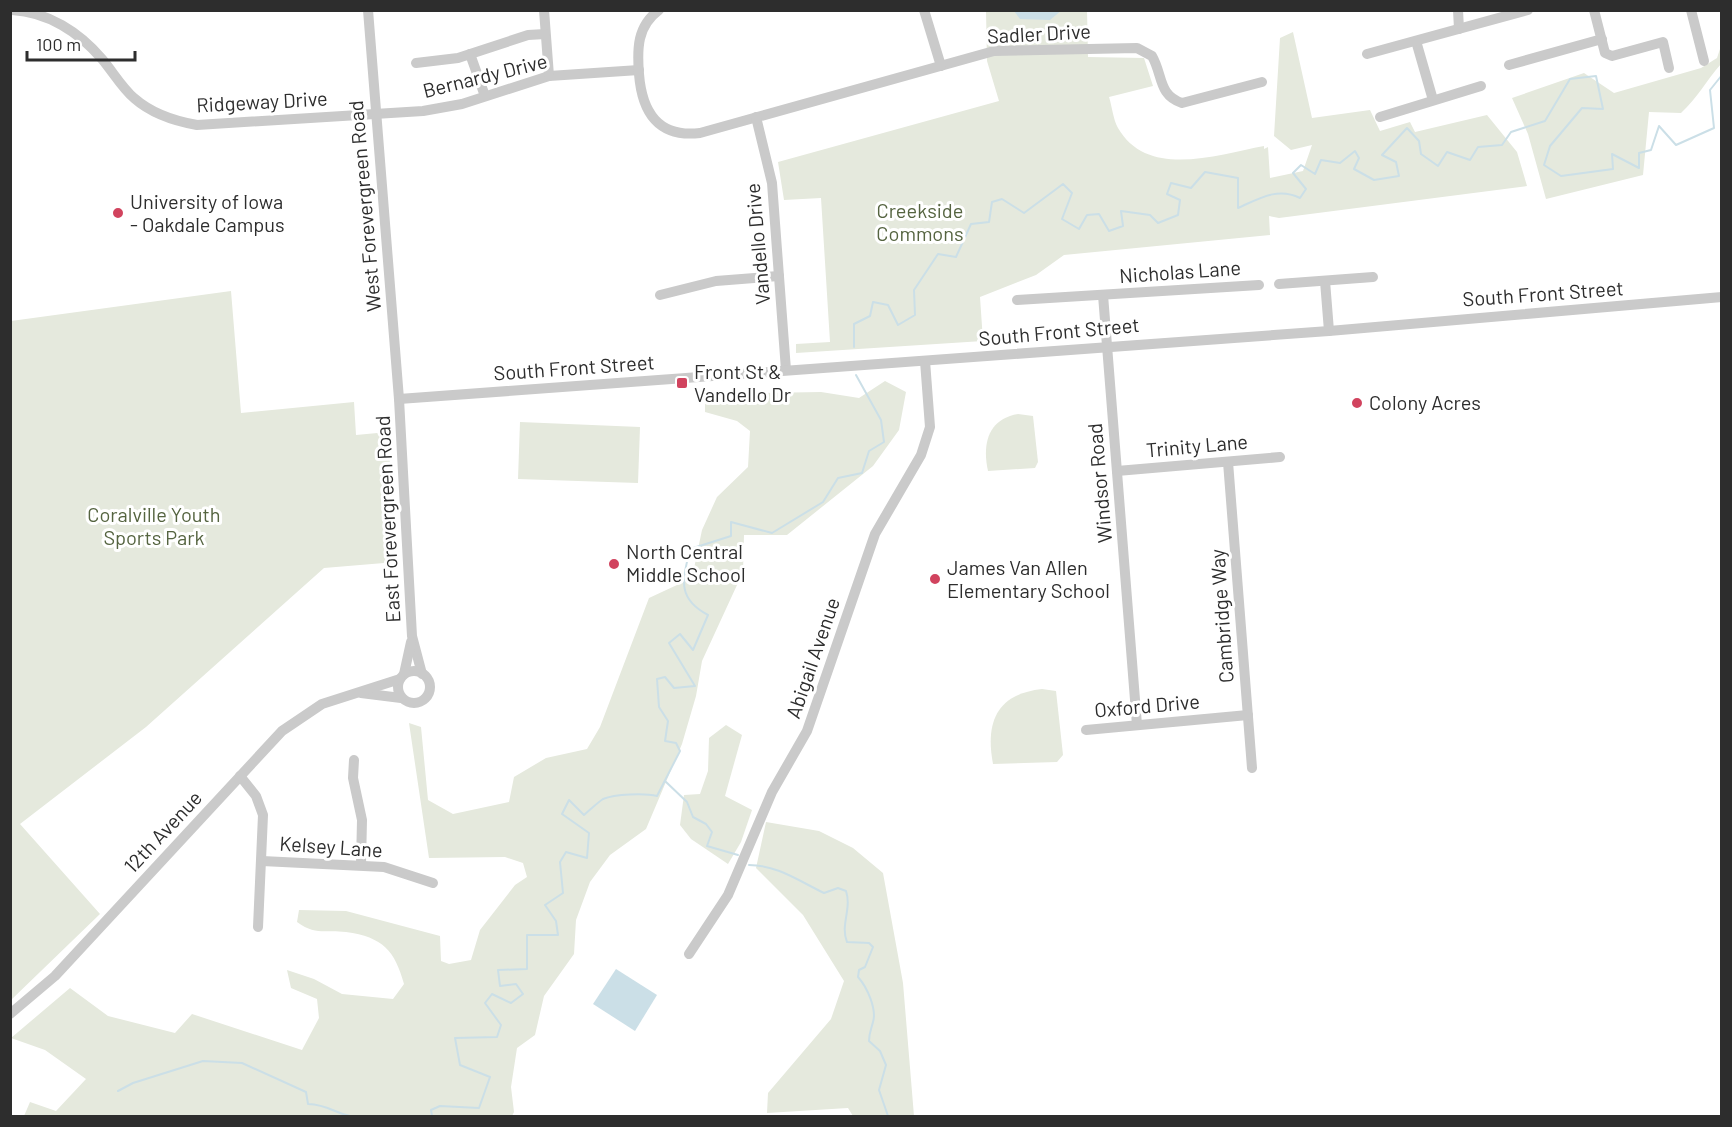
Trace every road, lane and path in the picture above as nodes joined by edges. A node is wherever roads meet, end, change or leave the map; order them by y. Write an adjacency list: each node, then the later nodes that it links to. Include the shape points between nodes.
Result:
1 (12, 10): 27 (street, Ridgeway Drive, via 32,13 67,28 90,46 132,97 152,111 182,123 214,126)
2 (368, 10): 27 (street, West Forevergreen Road)
3 (544, 10): 11 (street)
4 (659, 10): 21 (street, Sadler Drive, via 648,20 640,37)
5 (924, 10): 19 (street)
6 (1458, 10): 10 (street)
7 (1528, 10): 10 (street)
8 (1594, 10): 12 (street)
9 (1691, 10): 16 (street)
10 (1459, 29): 13 (street)
11 (545, 34): 14 (street, via 528,35); 22 (street)
12 (1602, 39): 18 (street); 20 (street, via 1605,53 1612,56 1663,42)
13 (1416, 41): 15 (street); 26 (street)
14 (470, 54): 17 (street); 25 (street)
15 (1367, 54)
16 (1704, 61)
17 (416, 63)
18 (1509, 65)
19 (941, 66): 23 (street, Sadler Drive, via 1002,50 1137,48 1152,56 1163,90 1182,103); 28 (street, Sadler Drive)
20 (1669, 68)
21 (639, 70): 22 (street, Bernardy Drive); 28 (street, Sadler Drive, via 646,108 657,122 672,131 700,133)
22 (549, 76): 25 (street, Bernardy Drive)
23 (1262, 82)
24 (1481, 86): 26 (street)
25 (485, 96): 27 (street, Bernardy Drive, via 433,109)
26 (1433, 100): 29 (street)
27 (375, 113): 43 (street, West Forevergreen Road)
28 (756, 117): 30 (street, Vandello Drive, via 772,183)
29 (1380, 117)
30 (779, 276): 35 (street, via 716,281); 42 (street, Vandello Drive)
31 (1373, 277): 32 (street)
32 (1325, 281): 33 (street); 39 (street)
33 (1279, 284)
34 (1259, 285): 36 (street, Nicholas Lane)
35 (660, 295)
36 (1103, 296): 38 (street, Nicholas Lane); 40 (street, Nicholas Lane)
37 (1722, 297): 39 (street, South Front Street)
38 (1017, 300)
39 (1329, 331): 40 (street, South Front Street)
40 (1108, 346): 41 (street, South Front Street); 46 (street, Windsor Road)
41 (925, 361): 42 (street, South Front Street); 62 (street, Abigail Avenue, via 930,427 921,455 875,534 807,731 772,792 728,895)
42 (786, 370): 43 (street, South Front Street)
43 (399, 399): 47 (street, East Forevergreen Road)
44 (1280, 457): 45 (street, Trinity Lane)
45 (1228, 462): 46 (street, Trinity Lane); 52 (street, Cambridge Way)
46 (1117, 471): 53 (street, Windsor Road)
47 (412, 636): 48 (street, East Forevergreen Road); 49 (street, East Forevergreen Road)
48 (422, 674): 49 (street, via 413,671); 51 (street, via 429,681 427,696 417,704)
49 (402, 677): 50 (street, 12th Avenue); 51 (street, via 398,690)
50 (355, 692): 51 (street, 12th Avenue); 57 (street, 12th Avenue, via 322,704 296,720)
51 (401, 698)
52 (1248, 715): 53 (street, Oxford Drive); 56 (street, Cambridge Way)
53 (1137, 725): 54 (street, Oxford Drive)
54 (1086, 730)
55 (354, 760): 59 (street, via 353,778 362,820)
56 (1252, 768)
57 (240, 776): 58 (street, via 263,814); 63 (street, 12th Avenue, via 55,976)
58 (262, 861): 59 (street, Kelsey Lane); 61 (street)
59 (361, 864): 60 (street, Kelsey Lane)
60 (433, 883)
61 (258, 927)
62 (690, 954)
63 (10, 1014)

